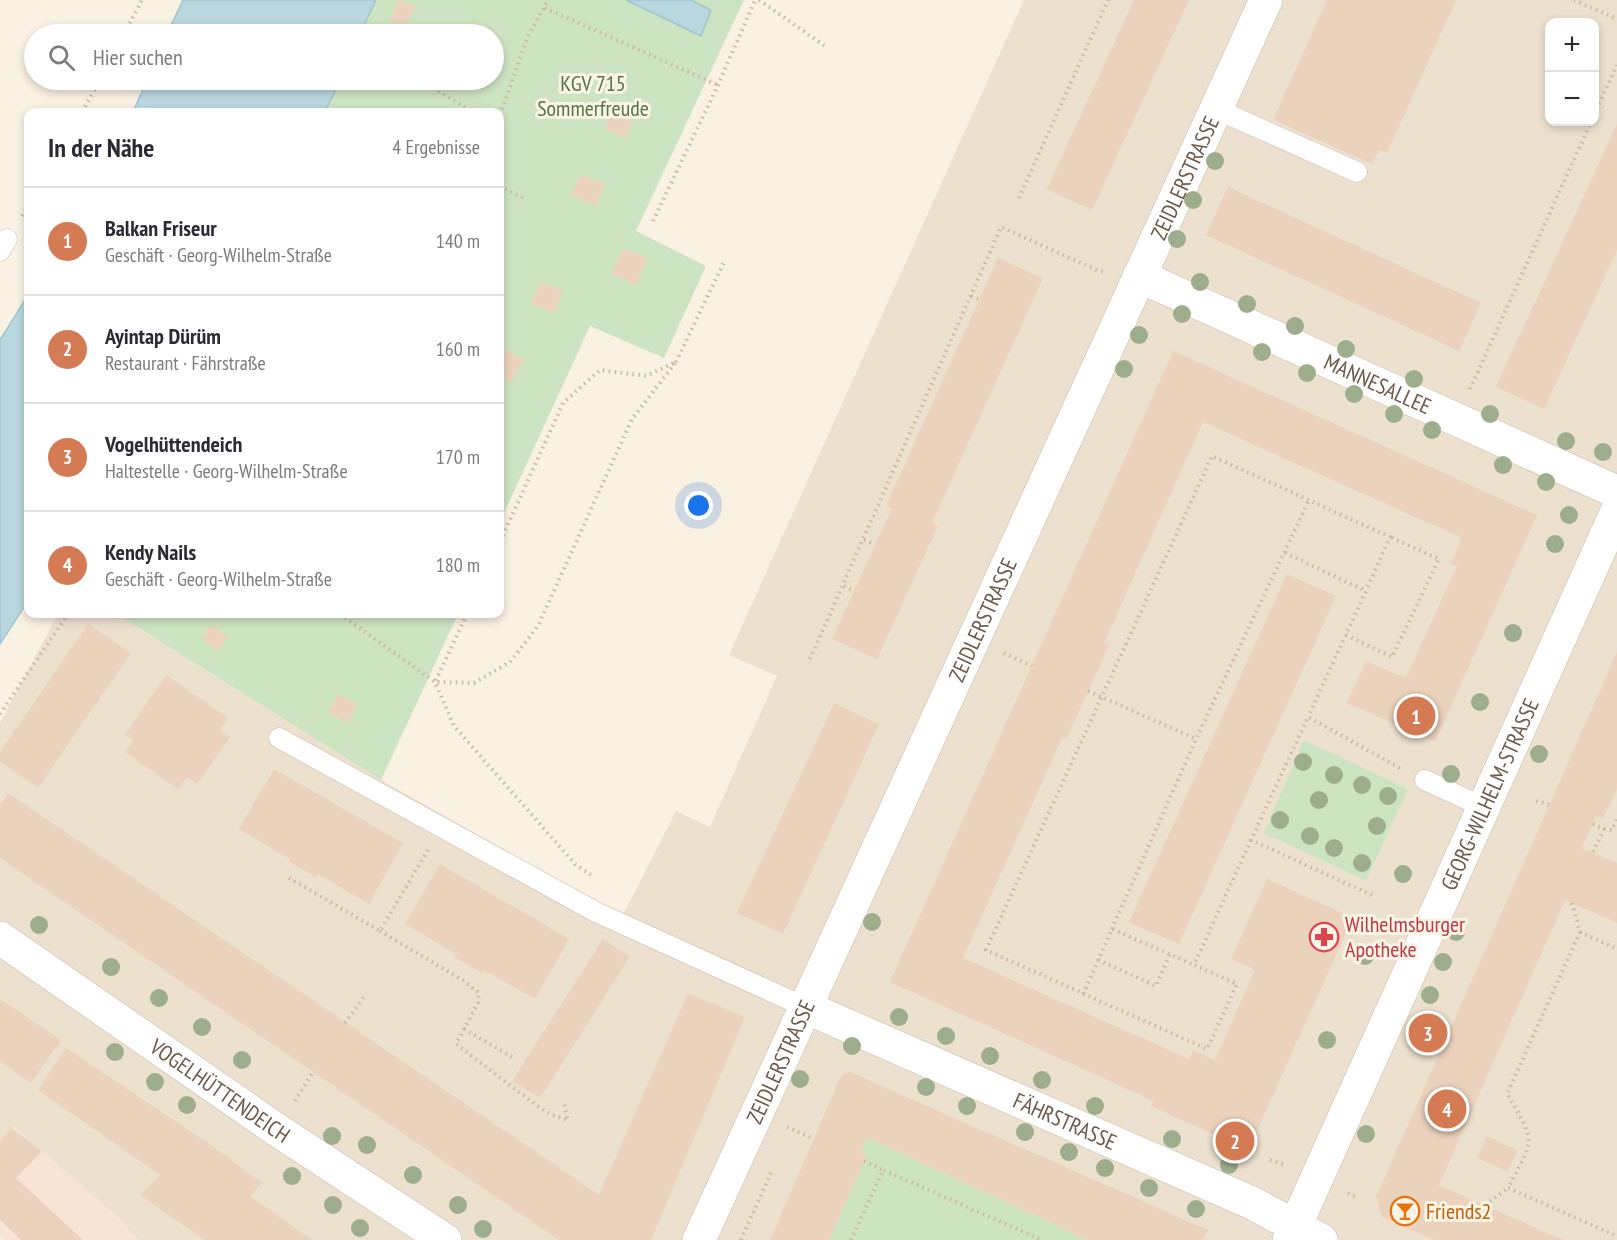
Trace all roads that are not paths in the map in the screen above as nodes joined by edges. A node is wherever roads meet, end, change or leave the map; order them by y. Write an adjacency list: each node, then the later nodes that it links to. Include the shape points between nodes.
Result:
1 (1266, 0): 2 (street, ZEIDLERSTRASSE)
2 (1216, 109): 3 (lane); 4 (street, ZEIDLERSTRASSE)
3 (1357, 172)
4 (1138, 276): 5 (street, MANNESALLEE); 11 (street, ZEIDLERSTRASSE)
5 (1617, 492)
6 (1617, 511): 9 (street, GEORG-WILHELM-STRASSE)
7 (279, 738): 11 (lane, via 596,912)
8 (1425, 780): 9 (lane)
9 (1485, 808): 12 (street, GEORG-WILHELM-STRASSE)
10 (0, 938): 13 (street, VOGELHÜTTENDEICH, via 277,1130)
11 (805, 1007): 12 (street, FÄHRSTRASSE, via 1252,1203); 14 (street, ZEIDLERSTRASSE)
12 (1302, 1236)
13 (445, 1240)
14 (699, 1240)

